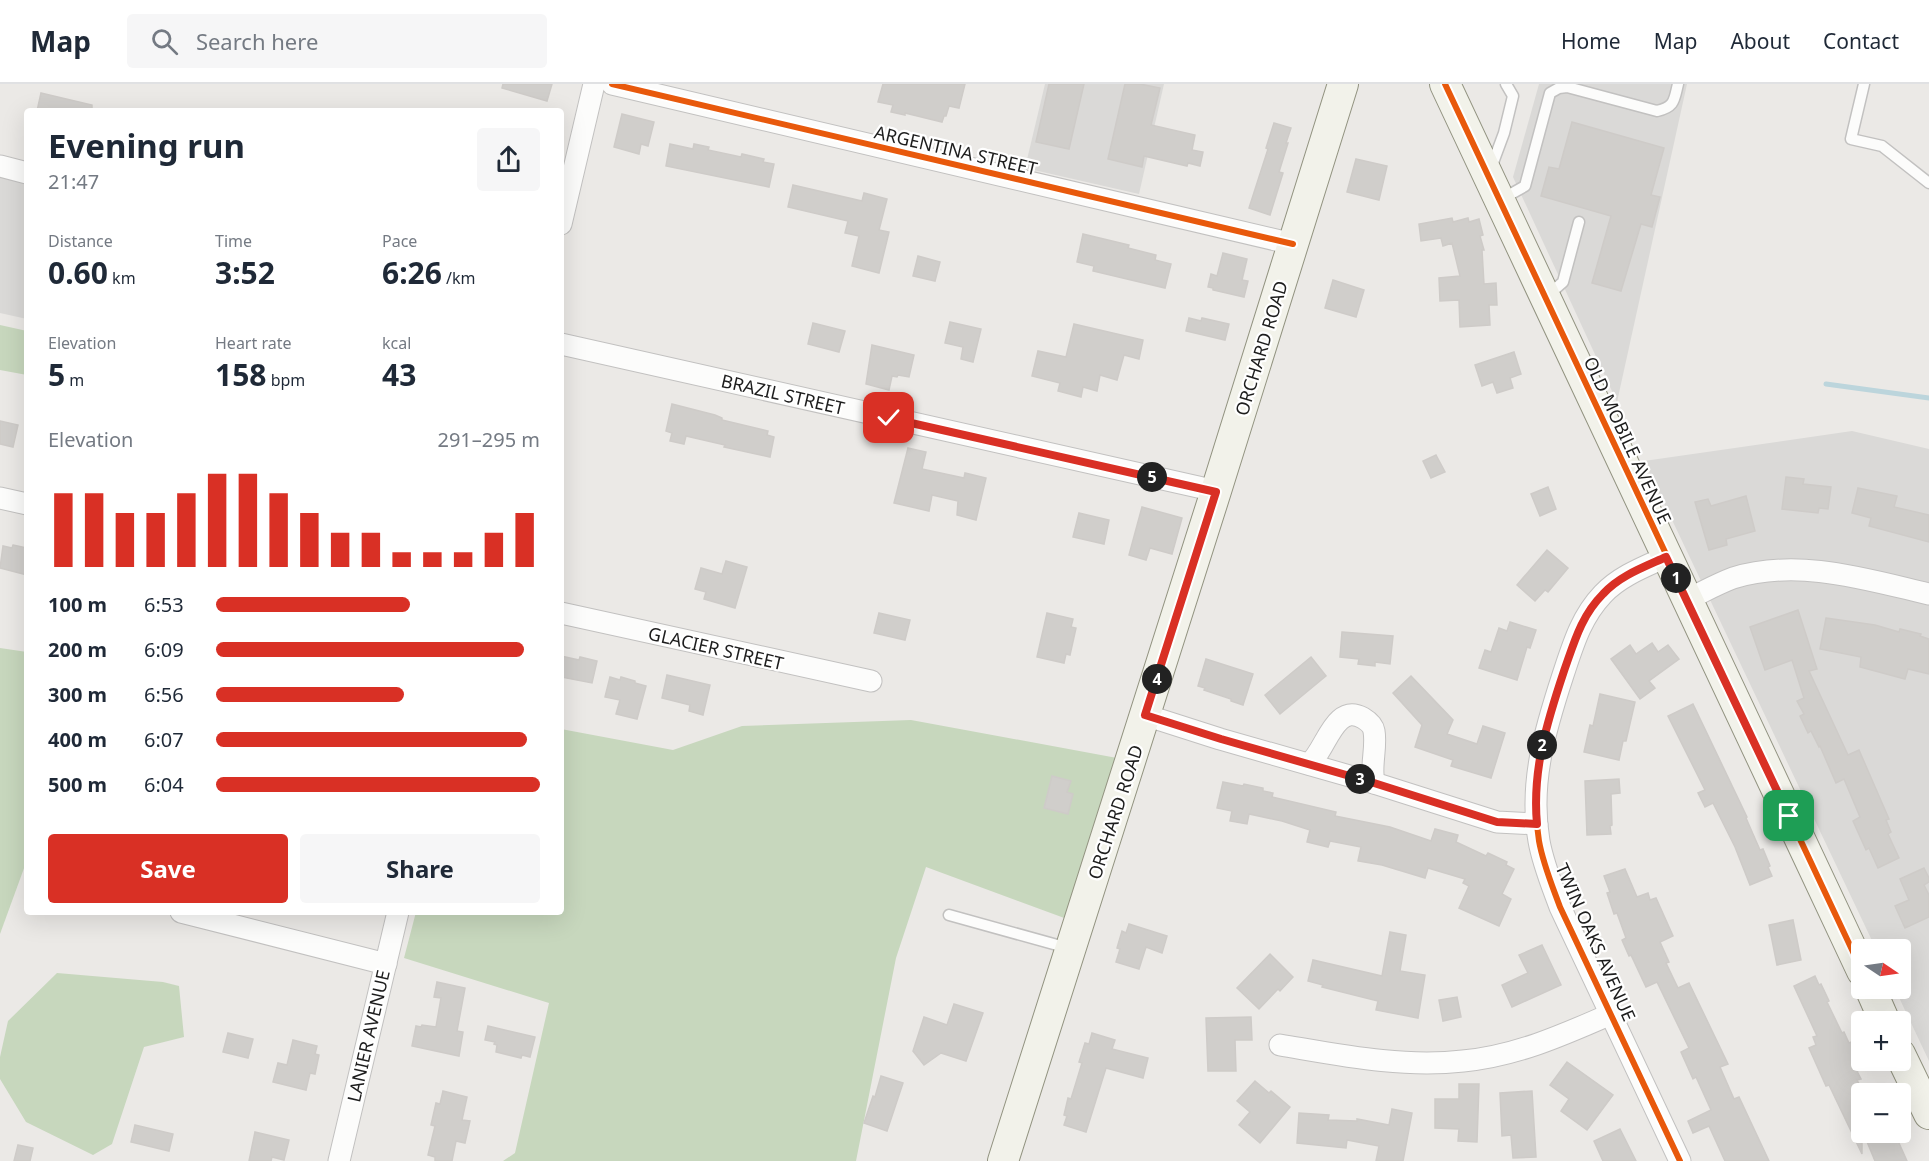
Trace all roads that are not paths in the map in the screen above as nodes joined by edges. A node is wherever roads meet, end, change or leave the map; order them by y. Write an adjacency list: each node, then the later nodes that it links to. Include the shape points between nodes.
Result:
1 (594, 84): 12 (street)
2 (612, 84): 14 (street, ARGENTINA STREET)
3 (1343, 84): 14 (main road, ORCHARD ROAD)
4 (1506, 84): 11 (lane, via 1513,96)
5 (1678, 84): 11 (lane, via 1674,102 1657,111 1567,87 1550,93 1525,186)
6 (1864, 84): 10 (lane, via 1851,139 1882,146)
7 (1450, 87): 11 (main road, OLD MOBILE AVENUE)
8 (0, 166): 9 (street)
9 (24, 171)
10 (1929, 183)
11 (1493, 188): 15 (main road, OLD MOBILE AVENUE)
12 (564, 211)
13 (1579, 222): 15 (lane, via 1563,282)
14 (1293, 244): 17 (main road, ORCHARD ROAD)
15 (1545, 298): 20 (main road, OLD MOBILE AVENUE)
16 (564, 345): 17 (street, BRAZIL STREET)
17 (1216, 492): 25 (main road, ORCHARD ROAD)
18 (0, 498): 19 (street)
19 (24, 503)
20 (1666, 557): 22 (main road, OLD MOBILE AVENUE); 28 (street, TWIN OAKS AVENUE, via 1620,579 1604,592 1579,627 1540,752)
21 (1929, 594): 22 (street, via 1831,572 1789,570 1732,579)
22 (1686, 600): 32 (main road, OLD MOBILE AVENUE)
23 (564, 614): 24 (street, GLACIER STREET)
24 (871, 681)
25 (1145, 715): 26 (street); 33 (main road, ORCHARD ROAD)
26 (1309, 764): 27 (street); 27 (street, via 1322,750 1339,719 1359,716 1368,721 1374,732)
27 (1374, 783): 28 (street, via 1497,822)
28 (1537, 824): 35 (street, TWIN OAKS AVENUE, via 1560,907)
29 (193, 915): 34 (street)
30 (397, 915): 34 (street, LANIER AVENUE)
31 (949, 915): 33 (lane)
32 (1851, 948)
33 (1071, 949): 40 (main road, ORCHARD ROAD)
34 (386, 964): 39 (street, LANIER AVENUE)
35 (1611, 1014): 36 (street, via 1513,1052 1465,1061 1392,1061); 41 (street, TWIN OAKS AVENUE)
36 (1280, 1045)
37 (1908, 1071): 38 (main road)
38 (1929, 1114)
39 (339, 1161)
40 (1004, 1161)
41 (1680, 1161)

